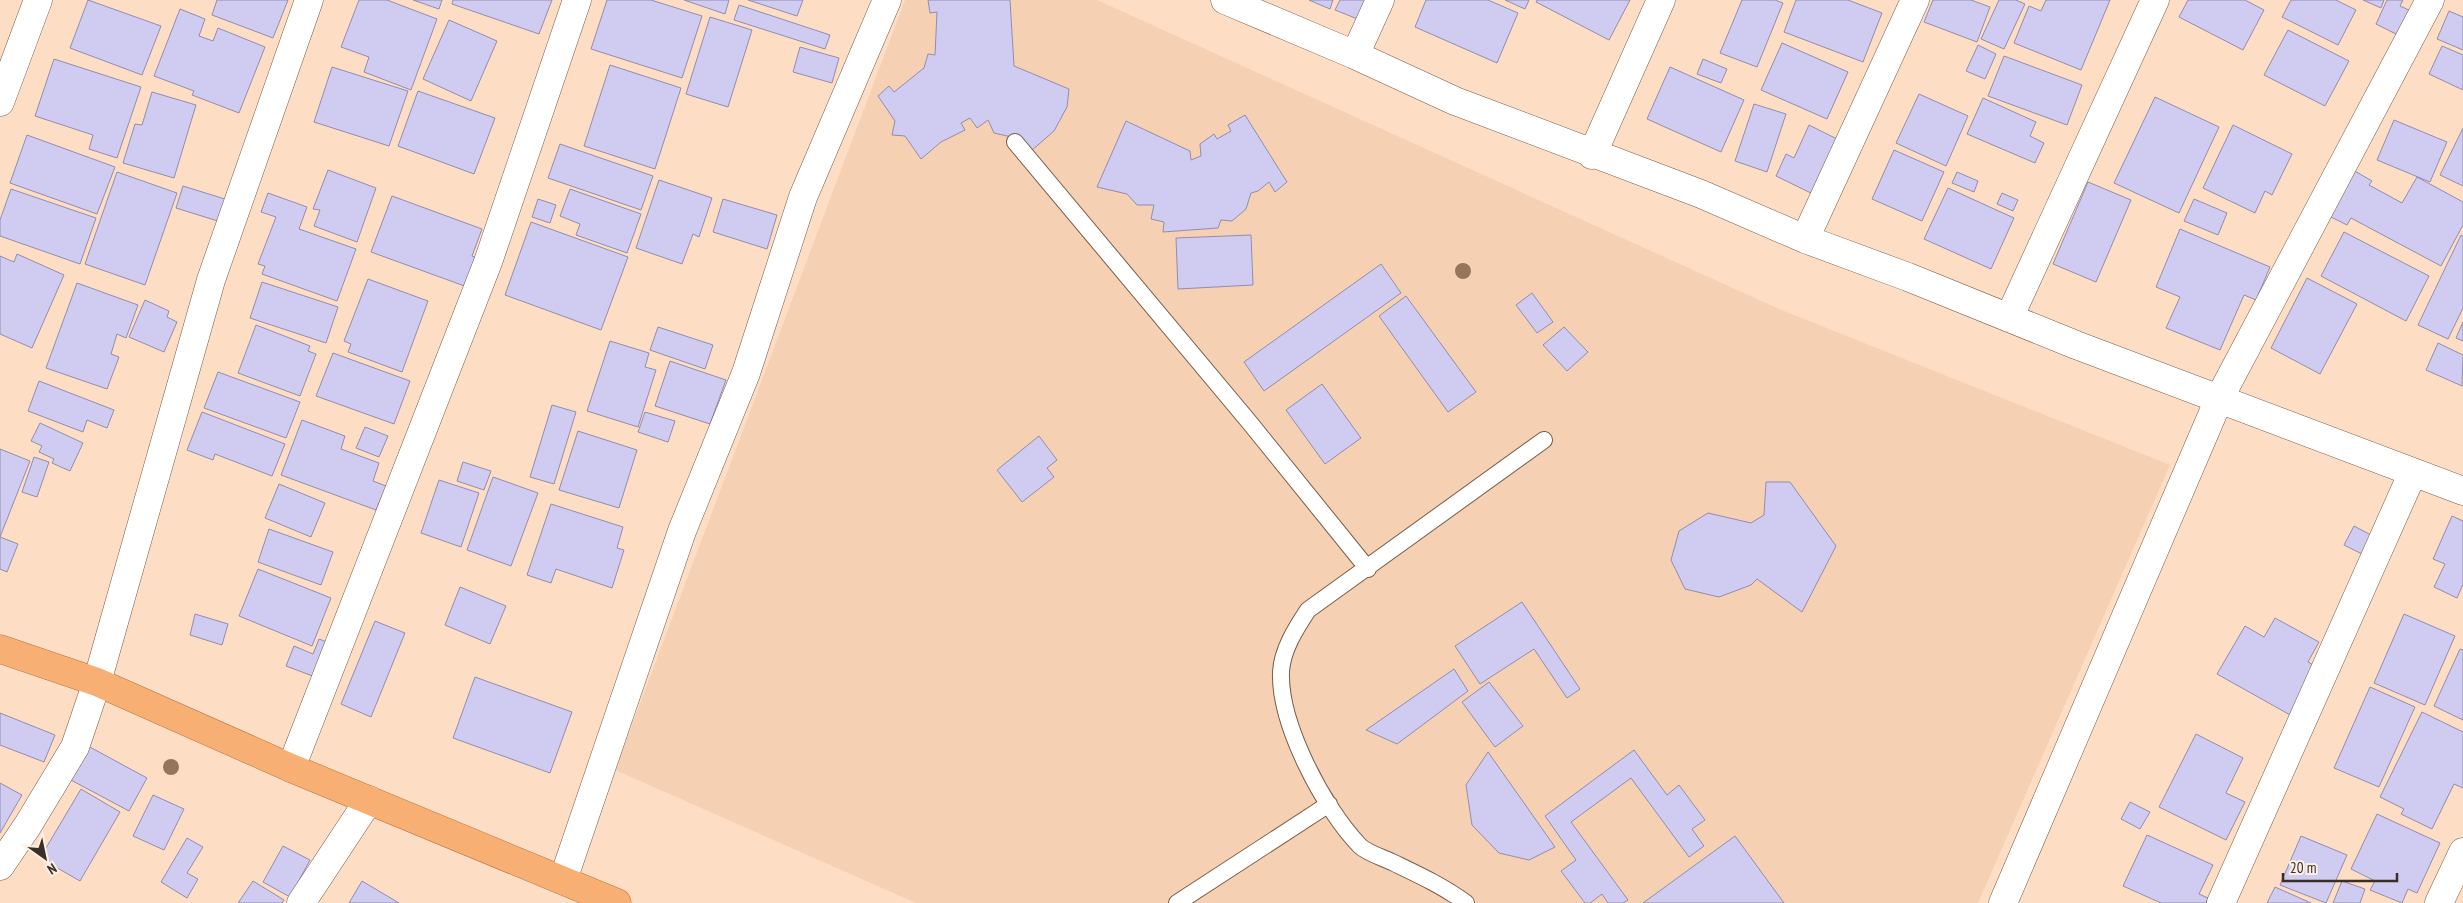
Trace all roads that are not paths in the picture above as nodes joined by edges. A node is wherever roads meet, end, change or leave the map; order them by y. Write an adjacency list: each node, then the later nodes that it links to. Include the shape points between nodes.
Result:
1 (38, 0): 12 (street)
2 (309, 0): 23 (street, via 211,280)
3 (577, 0): 24 (street, via 488,262)
4 (887, 0): 29 (street, via 803,197 746,373 682,531)
5 (1225, 0): 11 (street)
6 (1380, 0): 11 (street)
7 (1661, 0): 14 (street)
8 (1915, 0): 15 (street)
9 (2155, 0): 16 (street)
10 (2430, 0): 17 (street)
11 (1355, 55): 14 (street, via 1455,101)
12 (0, 102)
13 (1015, 142): 21 (lane)
14 (1592, 155): 15 (street, via 1701,194)
15 (1805, 238): 16 (street)
16 (2009, 318): 17 (street)
17 (2219, 400): 19 (street); 34 (street)
18 (1544, 440): 21 (lane)
19 (2413, 472): 20 (street); 35 (street)
20 (2463, 491)
21 (1368, 569): 26 (lane, via 1308,610 1287,648 1281,671 1283,699 1294,736 1305,764)
22 (0, 649): 23 (highway)
23 (98, 682): 24 (highway); 28 (street, via 75,747)
24 (291, 768): 25 (highway)
25 (369, 800): 29 (highway); 31 (street)
26 (1329, 804): 32 (lane); 33 (lane, via 1361,847 1444,886)
27 (2463, 852): 36 (street)
28 (0, 866)
29 (563, 880): 30 (highway)
30 (602, 900)
31 (301, 903)
32 (1177, 903)
33 (1466, 903)
34 (2003, 903)
35 (2221, 903)
36 (2439, 903)

